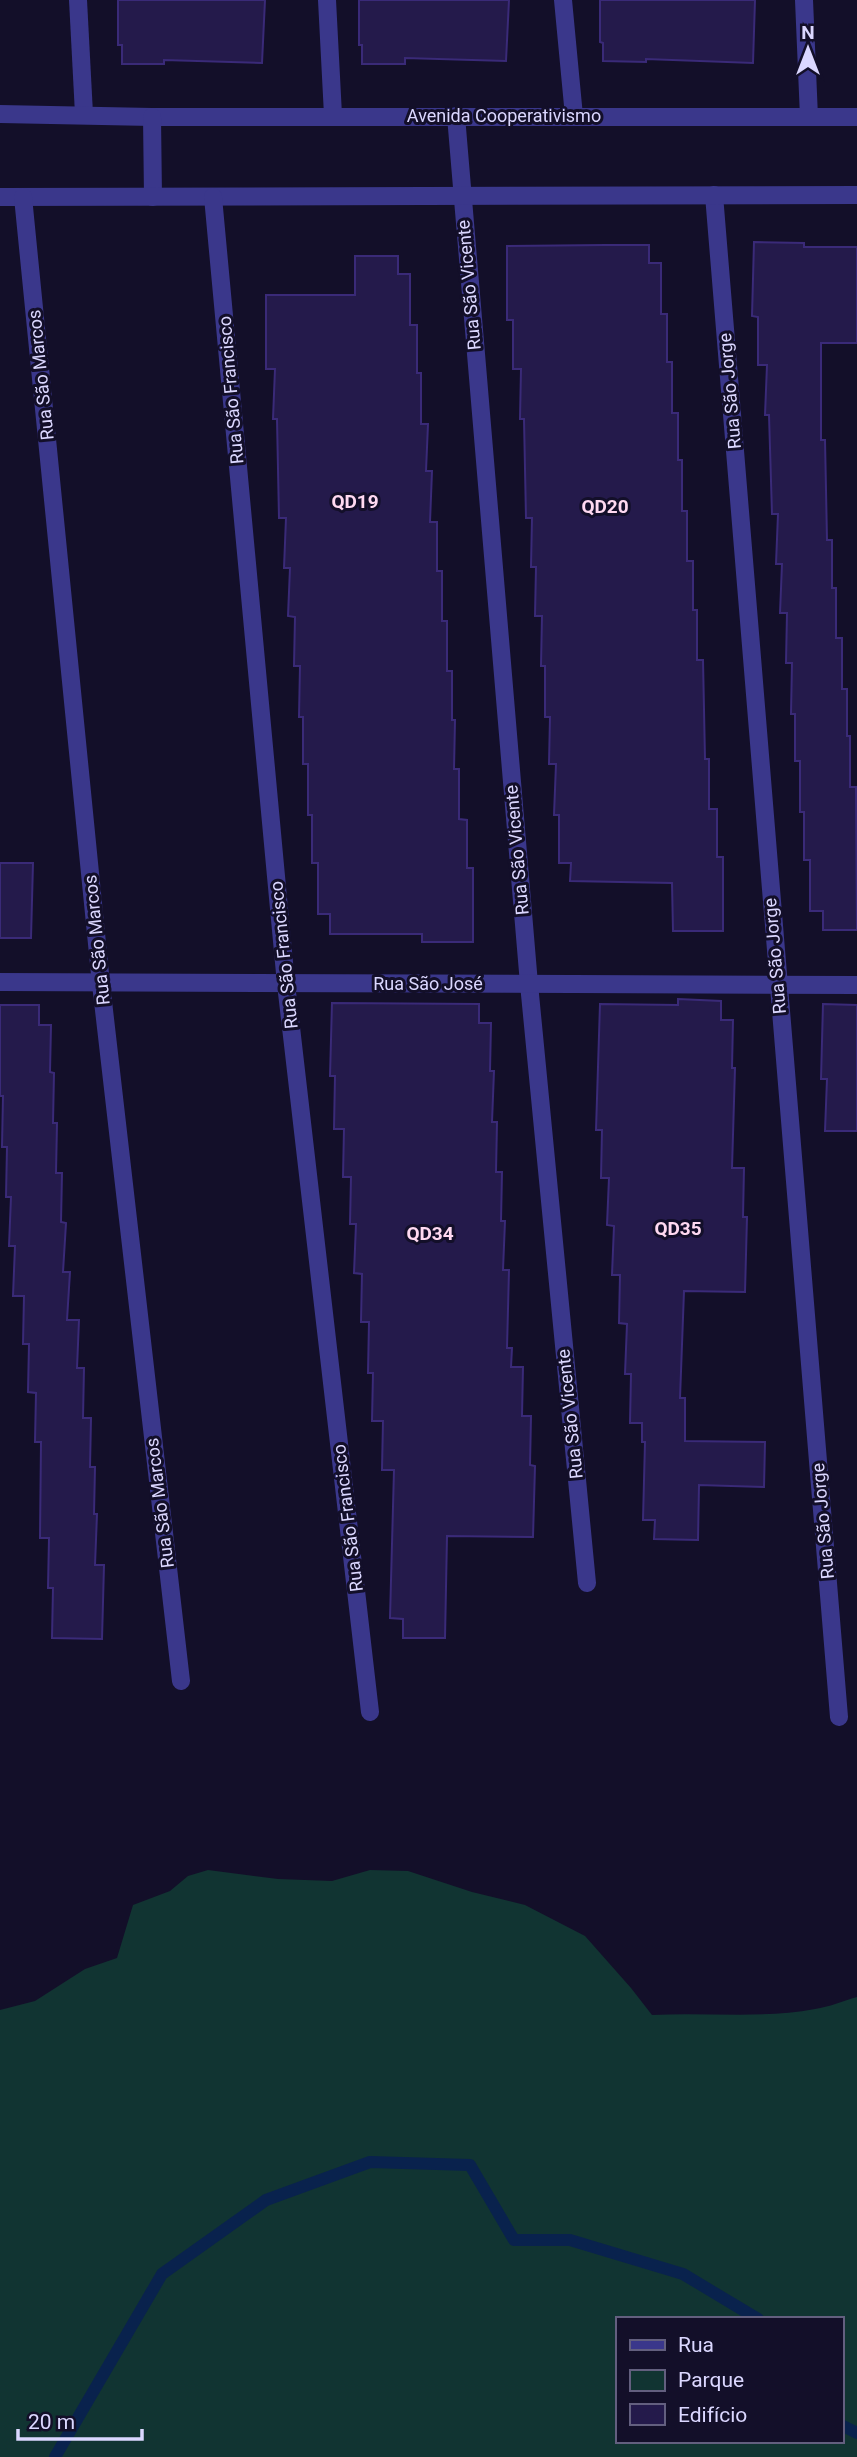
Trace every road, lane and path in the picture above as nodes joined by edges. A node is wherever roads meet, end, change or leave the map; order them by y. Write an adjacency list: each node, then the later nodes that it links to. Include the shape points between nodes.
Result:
1 (78, 0): 6 (street)
2 (327, 0): 7 (street)
3 (563, 0): 9 (street)
4 (804, 0): 11 (street)
5 (0, 114): 6 (street, Avenida Cooperativismo)
6 (84, 114): 10 (street, Avenida Cooperativismo)
7 (333, 115): 8 (street, Avenida Cooperativismo); 10 (street, Avenida Cooperativismo)
8 (456, 116): 9 (street, Avenida Cooperativismo); 15 (street, Rua São Vicente)
9 (574, 116): 11 (street, Avenida Cooperativismo)
10 (152, 117): 18 (street)
11 (809, 117): 12 (street, Avenida Cooperativismo)
12 (857, 117)
13 (714, 195): 14 (street); 15 (street); 24 (street, Rua São Jorge)
14 (857, 195)
15 (461, 196): 19 (street); 23 (street, Rua São Vicente)
16 (0, 197): 17 (street)
17 (23, 197): 18 (street); 21 (street, Rua São Marcos)
18 (153, 197): 19 (street)
19 (212, 197): 22 (street, Rua São Francisco)
20 (0, 982): 21 (street, Rua São José)
21 (101, 984): 22 (street, Rua São José); 27 (street, Rua São Marcos)
22 (286, 984): 23 (street, Rua São José); 28 (street, Rua São Francisco)
23 (529, 984): 24 (street, Rua São José); 26 (street, Rua São Vicente)
24 (778, 985): 25 (street, Rua São José); 29 (street, Rua São Jorge)
25 (857, 985)
26 (587, 1583)
27 (181, 1681)
28 (370, 1712)
29 (839, 1717)

